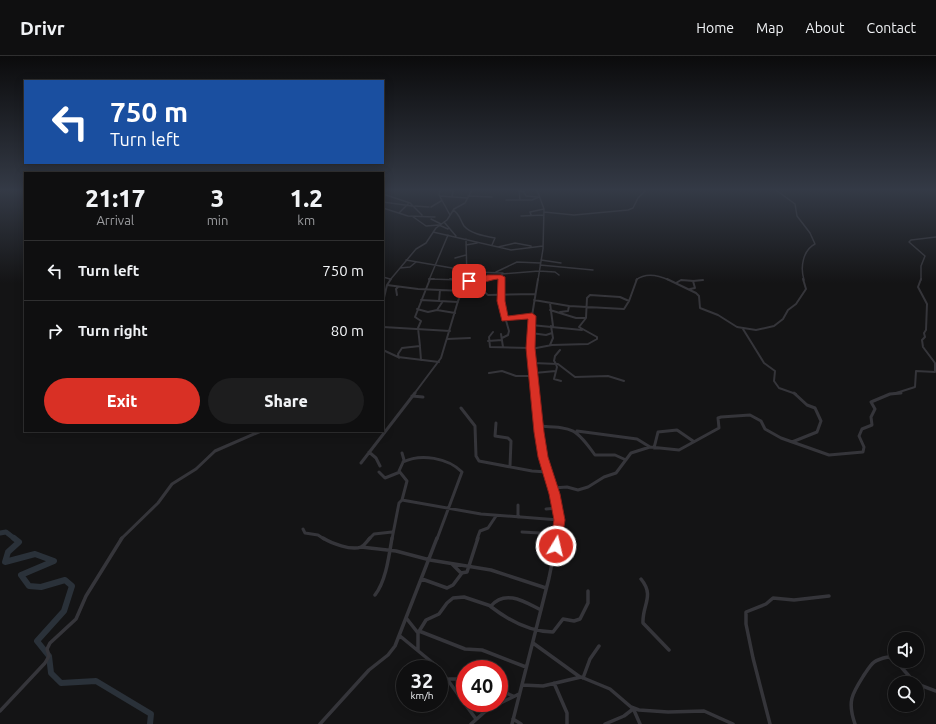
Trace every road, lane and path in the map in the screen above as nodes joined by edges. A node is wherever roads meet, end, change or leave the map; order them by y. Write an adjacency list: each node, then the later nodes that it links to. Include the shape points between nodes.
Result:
1 (419, 221): 7 (street, via 426,226)
2 (438, 221): 7 (street)
3 (462, 221): 16 (street, via 472,231 495,238)
4 (544, 221): 17 (street)
5 (800, 221): 77 (street, via 811,234 815,244 806,252 802,265 806,289 785,317 774,326 754,330)
6 (444, 222): 7 (street); 8 (street)
7 (440, 225): 8 (street); 9 (street)
8 (448, 229): 11 (street)
9 (433, 232): 10 (street); 22 (street, via 426,243)
10 (448, 235): 11 (street); 27 (street)
11 (457, 237): 13 (street)
12 (936, 237): 112 (street, via 909,242 924,256 918,287 927,305 926,330 922,344 935,363 935,372 916,371 915,387 871,402 875,409 871,417 872,425 862,429 859,436 864,447 863,452 829,456)
13 (466, 239): 14 (street); 15 (street)
14 (479, 242): 15 (street); 16 (street)
15 (466, 245): 20 (street)
16 (492, 245): 18 (street)
17 (543, 246): 19 (street); 24 (street)
18 (498, 247): 19 (street, via 511,250); 19 (street, via 503,244 524,244)
19 (532, 247)
20 (466, 255): 21 (street); 31 (street)
21 (455, 258)
22 (406, 260): 23 (street); 29 (street)
23 (416, 262): 27 (street); 29 (street, via 410,267)
24 (541, 262): 25 (street); 28 (street); 32 (street); 33 (street, via 517,262)
25 (554, 262): 26 (street); 28 (street)
26 (561, 264)
27 (435, 266): 31 (street); 40 (street)
28 (552, 266): 30 (street); 34 (street)
29 (400, 268): 39 (street)
30 (594, 270)
31 (468, 271): 33 (street); 42 (street)
32 (539, 271): 34 (street); 35 (street); 52 (street)
33 (496, 272): 35 (street)
34 (550, 272): 36 (street, via 557,272)
35 (504, 273): 38 (street)
36 (559, 275)
37 (384, 277): 39 (street)
38 (501, 277): 42 (street, via 487,278 480,282); 54 (street)
39 (390, 278): 45 (street)
40 (429, 279): 42 (street); 47 (street)
41 (703, 280): 43 (street)
42 (466, 281): 51 (street)
43 (694, 281): 44 (street, via 681,280); 48 (street, via 695,288)
44 (676, 284): 48 (street); 60 (street, via 659,276 639,277 634,283)
45 (387, 285): 46 (street); 55 (street)
46 (398, 286): 47 (street); 53 (street)
47 (425, 289): 49 (street); 56 (street)
48 (689, 289): 77 (street, via 699,296 700,308)
49 (440, 290): 51 (street); 58 (street)
50 (482, 290): 54 (street, via 486,295)
51 (463, 291): 61 (street)
52 (535, 294): 54 (street); 57 (street)
53 (397, 295)
54 (501, 295): 72 (street)
55 (384, 298)
56 (421, 300): 58 (street); 65 (street)
57 (534, 300): 62 (street); 70 (street)
58 (439, 301): 59 (street)
59 (443, 301): 61 (street); 66 (street)
60 (629, 301): 64 (street, via 622,309); 64 (street, via 620,297 591,295 587,298)
61 (458, 302): 69 (street)
62 (550, 303): 63 (street); 67 (street)
63 (569, 306): 64 (street); 68 (street, via 568,311)
64 (587, 306): 71 (street)
65 (417, 308): 66 (street, via 428,312); 76 (street, via 415,317 421,321)
66 (437, 310): 69 (street)
67 (550, 310): 68 (street); 74 (street, via 554,321)
68 (560, 312): 71 (street, via 566,317)
69 (455, 313): 79 (street)
70 (532, 316): 72 (street); 73 (street)
71 (586, 318): 78 (street, via 579,327)
72 (505, 319): 86 (street, via 509,333)
73 (531, 325): 74 (street); 83 (street)
74 (552, 326): 78 (street); 81 (street)
75 (384, 327): 76 (street)
76 (418, 328): 79 (street); 89 (street)
77 (742, 329): 112 (street, via 764,363 774,370 774,382 778,387 794,393 817,411 821,421 817,432)
78 (582, 330): 88 (street, via 598,339 588,344)
79 (450, 331): 85 (street)
80 (493, 332): 87 (street)
81 (552, 333): 83 (street); 88 (street, via 553,340)
82 (501, 334): 86 (street)
83 (531, 334): 91 (street)
84 (470, 338): 85 (street)
85 (447, 339): 96 (street)
86 (502, 339): 87 (street); 90 (street)
87 (488, 340): 90 (street, via 490,347)
88 (550, 345): 91 (street)
89 (420, 347): 94 (street, via 402,348 398,354); 95 (street)
90 (503, 347): 91 (street)
91 (530, 348): 98 (street)
92 (384, 350): 94 (street)
93 (560, 350): 97 (street)
94 (399, 358): 95 (street)
95 (421, 360): 96 (street)
96 (439, 362): 104 (street)
97 (554, 362): 98 (street); 99 (street, via 557,365); 103 (street, via 566,368 573,376 608,376)
98 (533, 363): 101 (street)
99 (556, 371): 101 (street); 102 (street, via 555,379)
100 (489, 373): 101 (street, via 502,371 516,376)
101 (534, 374): 108 (street)
102 (561, 381)
103 (624, 381)
104 (412, 396): 105 (street); 114 (street)
105 (423, 397)
106 (461, 408): 120 (street, via 475,426 476,456 479,461)
107 (496, 423): 120 (street, via 495,436 508,438 510,441)
108 (539, 426): 109 (street, via 566,427); 123 (street)
109 (577, 431): 113 (street, via 637,439); 116 (street, via 595,455 615,455)
110 (259, 432): 175 (street, via 215,451 196,469 172,484 158,503 121,539 86,596 76,619 50,642 47,649 49,656 45,664)
111 (693, 441): 112 (street, via 719,428 719,417 750,415 761,421 766,429); 113 (street, via 677,450); 113 (street, via 677,430 659,431)
112 (791, 442)
113 (652, 448): 116 (street, via 631,453)
114 (369, 452): 118 (street); 119 (street)
115 (402, 453): 117 (street)
116 (626, 460): 124 (street, via 616,473 588,487 578,490 567,487)
117 (404, 462): 122 (street, via 399,468); 128 (street, via 414,457 428,457 449,462 460,470 460,480)
118 (361, 463)
119 (380, 466)
120 (510, 466): 123 (street)
121 (379, 472): 122 (street, via 385,478)
122 (400, 472): 125 (street, via 407,481)
123 (547, 472): 124 (street)
124 (553, 488): 127 (street)
125 (402, 500): 128 (street); 134 (street)
126 (518, 504): 131 (street)
127 (558, 508): 129 (street); 132 (street)
128 (448, 509): 130 (street); 139 (street)
129 (546, 510)
130 (497, 516): 131 (street); 141 (street, via 488,528 480,531)
131 (518, 517): 132 (street)
132 (559, 520): 136 (street)
133 (303, 529): 137 (street, via 332,544)
134 (392, 532): 137 (street, via 374,534); 138 (street)
135 (522, 532): 136 (street)
136 (558, 534): 145 (street)
137 (361, 547): 138 (street)
138 (390, 550): 139 (street); 147 (street, via 379,590)
139 (430, 560): 140 (street); 143 (street)
140 (452, 564): 141 (street); 142 (street)
141 (469, 567): 142 (street, via 466,573); 145 (street, via 502,573)
142 (462, 573): 143 (street, via 453,585 447,588)
143 (422, 579): 151 (street)
144 (641, 579): 158 (street, via 648,592 643,623)
145 (546, 588): 150 (street)
146 (588, 591): 152 (street, via 590,600 579,620 563,619 552,632)
147 (375, 595)
148 (829, 596): 186 (street, via 794,600 773,598 746,613 759,686)
149 (489, 606): 150 (street, via 495,601 511,597); 152 (street); 153 (street, via 470,599 452,599 439,614 427,618)
150 (541, 610): 152 (street)
151 (407, 619): 153 (street); 154 (street)
152 (536, 630): 155 (street)
153 (419, 632): 157 (street); 161 (street, via 465,649 482,650)
154 (400, 636): 157 (street); 178 (street, via 388,655 369,670)
155 (533, 643): 161 (street); 164 (street)
156 (599, 646): 164 (street)
157 (418, 650): 160 (street)
158 (670, 650)
159 (888, 657): 187 (street, via 872,662 851,694 850,713)
160 (430, 660)
161 (526, 667): 168 (street)
162 (901, 668): 163 (street)
163 (909, 676)
164 (582, 678): 167 (street); 174 (street, via 610,689)
165 (448, 680): 166 (street); 177 (street)
166 (456, 680)
167 (554, 683): 168 (street, via 539,687); 182 (street, via 567,713)
168 (522, 685): 172 (street)
169 (924, 687): 170 (street)
170 (936, 691)
171 (508, 694): 173 (street)
172 (519, 694): 173 (street); 176 (street)
173 (514, 696): 177 (street, via 488,709)
174 (633, 708): 183 (street, via 624,716); 184 (street); 185 (street, via 668,712 704,711)
175 (0, 711)
176 (513, 718): 180 (street); 181 (street)
177 (476, 720): 179 (street)
178 (320, 724)
179 (471, 724)
180 (512, 724)
181 (521, 724)
182 (567, 724)
183 (605, 724)
184 (640, 724)
185 (733, 724)
186 (770, 724)
187 (855, 724)

